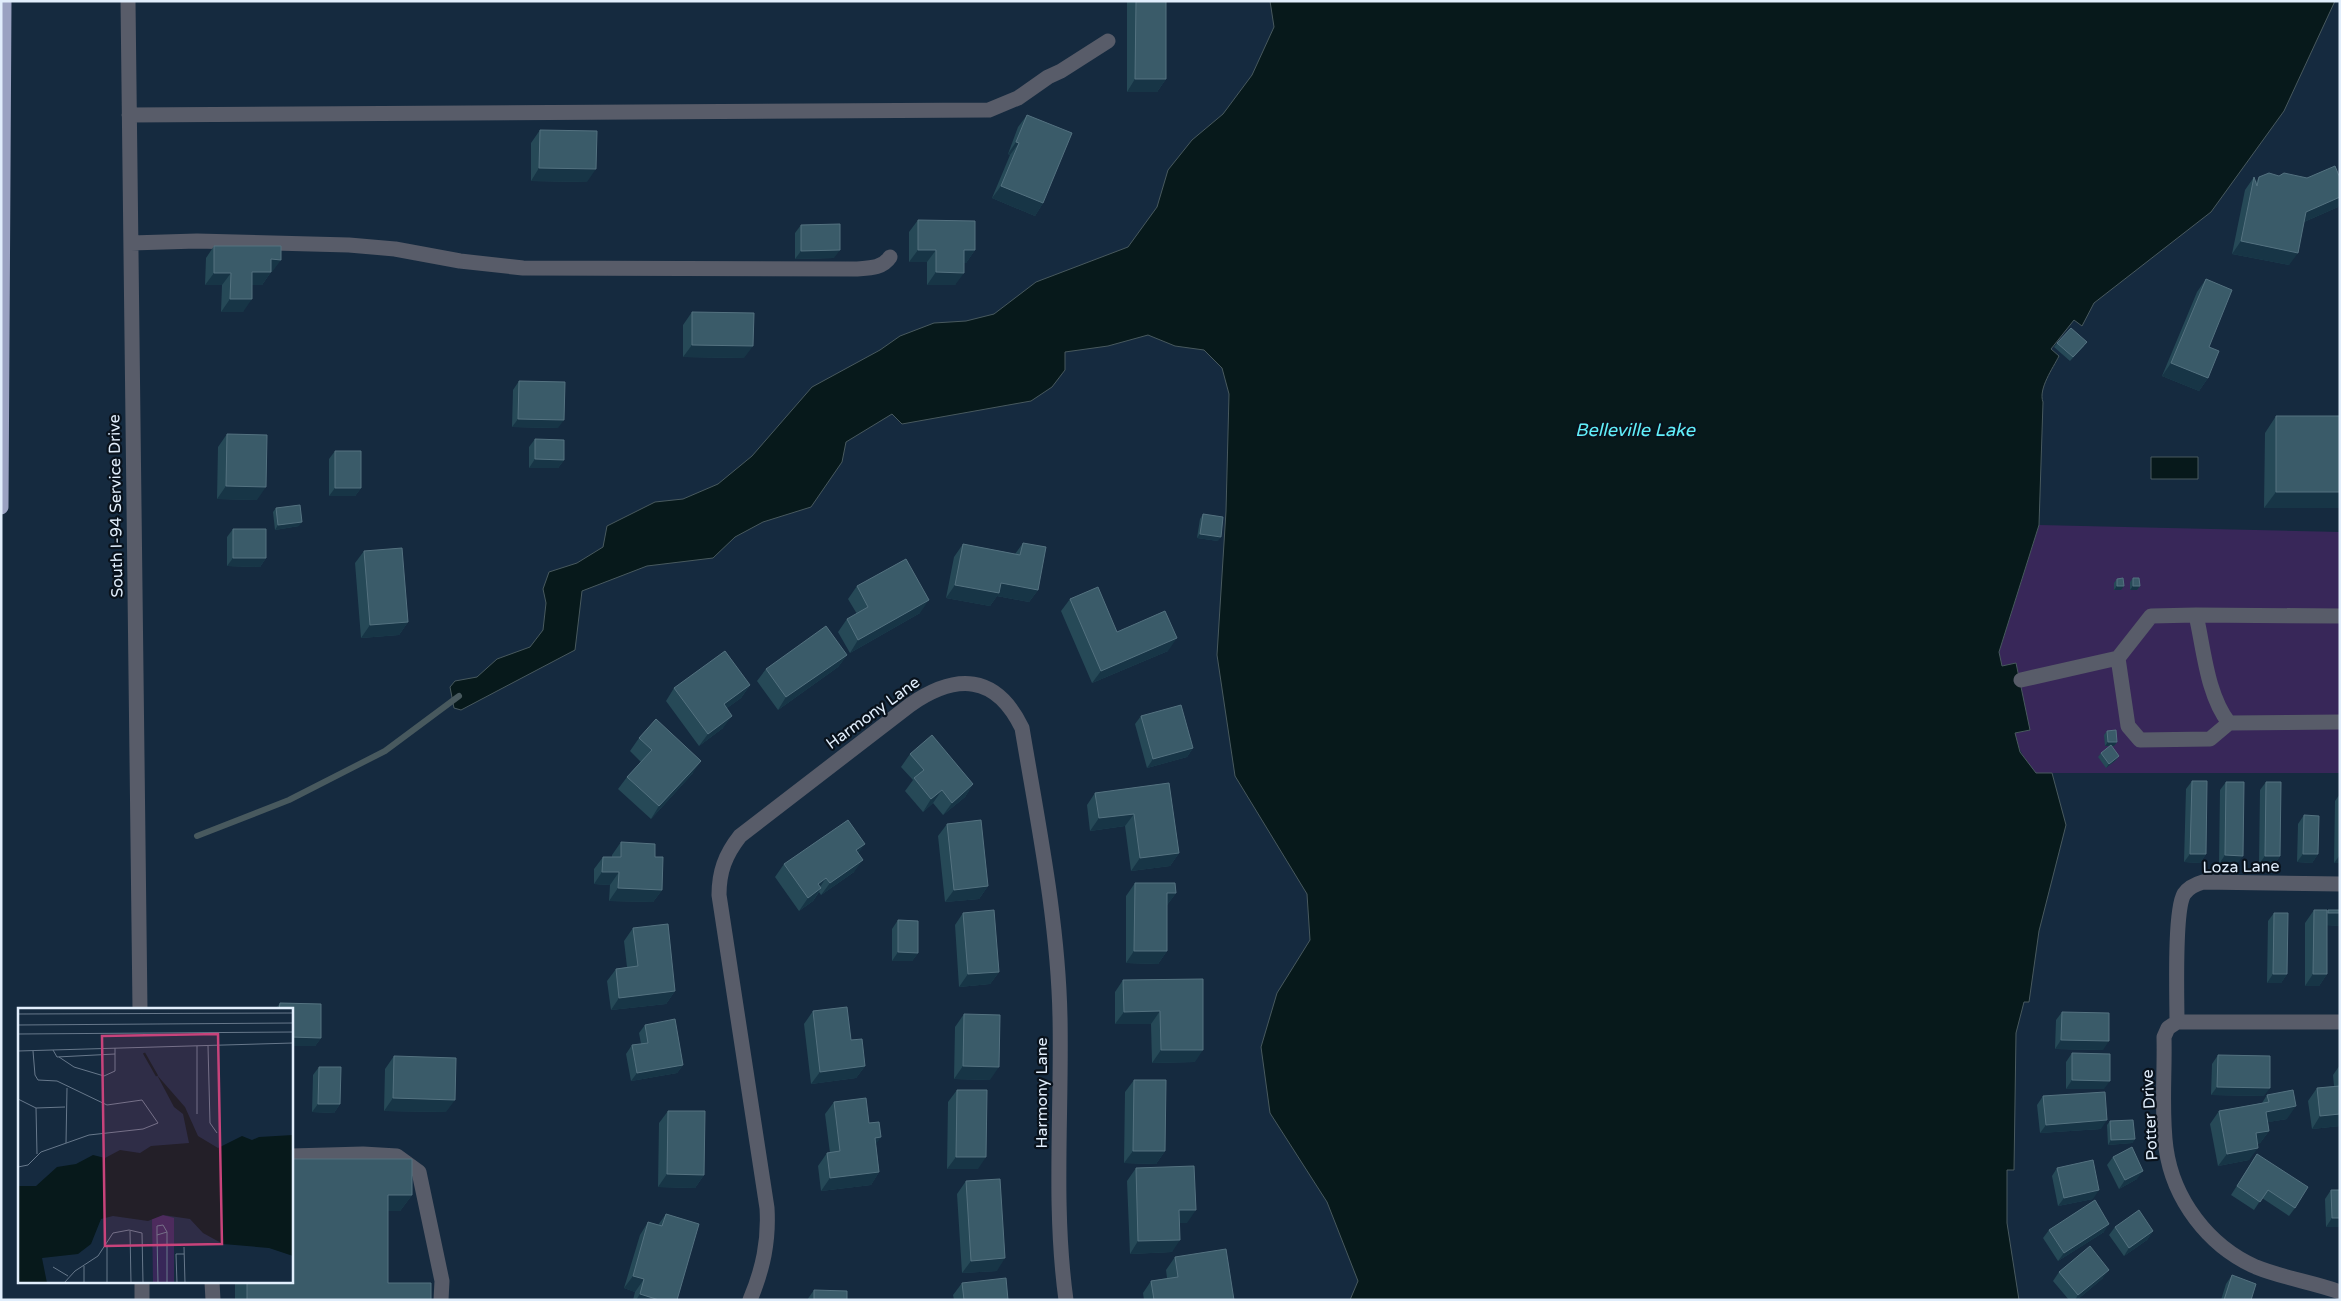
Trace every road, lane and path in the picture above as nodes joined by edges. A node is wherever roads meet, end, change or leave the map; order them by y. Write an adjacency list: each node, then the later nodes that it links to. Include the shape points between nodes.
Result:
1 (128, 1): 4 (street, South I-94 Service Drive)
2 (3, 8): 7 (highway)
3 (1108, 41): 4 (street, via 1048,76 1018,98 989,110)
4 (129, 115): 5 (street, South I-94 Service Drive)
5 (131, 243): 6 (street, via 197,241 349,245 523,268 855,269 880,266); 15 (street, South I-94 Service Drive)
6 (890, 258)
7 (1, 507)
8 (2196, 614): 9 (street); 10 (street, via 2151,616); 13 (street, via 2220,712)
9 (2340, 616)
10 (2118, 658): 11 (street); 13 (street, via 2128,726 2140,740 2210,739)
11 (2021, 680)
12 (2340, 722): 13 (street)
13 (2229, 724)
14 (2340, 884): 16 (street, Loza Lane, via 2204,882 2189,889 2184,894 2179,918)
15 (140, 1008)
16 (2177, 1022): 17 (street); 19 (street, Potter Drive, via 2168,1028 2164,1038 2165,1130 2170,1166 2184,1200 2205,1230 2238,1258 2271,1273)
17 (2340, 1022)
18 (292, 1156): 26 (street, via 397,1156 419,1172 442,1281)
19 (2311, 1282): 20 (street); 23 (street, Potter Drive)
20 (2340, 1282)
21 (142, 1284): 24 (street)
22 (212, 1284): 25 (street)
23 (2340, 1292)
24 (142, 1300)
25 (213, 1300)
26 (441, 1300)
27 (750, 1300): 28 (street, Harmony Lane, via 766,1254 767,1208 719,896 719,877 724,861 740,836 910,705 937,688 960,683 979,686 1006,702 1022,728 1026,747 1057,947 1060,1231)
28 (1066, 1300)

